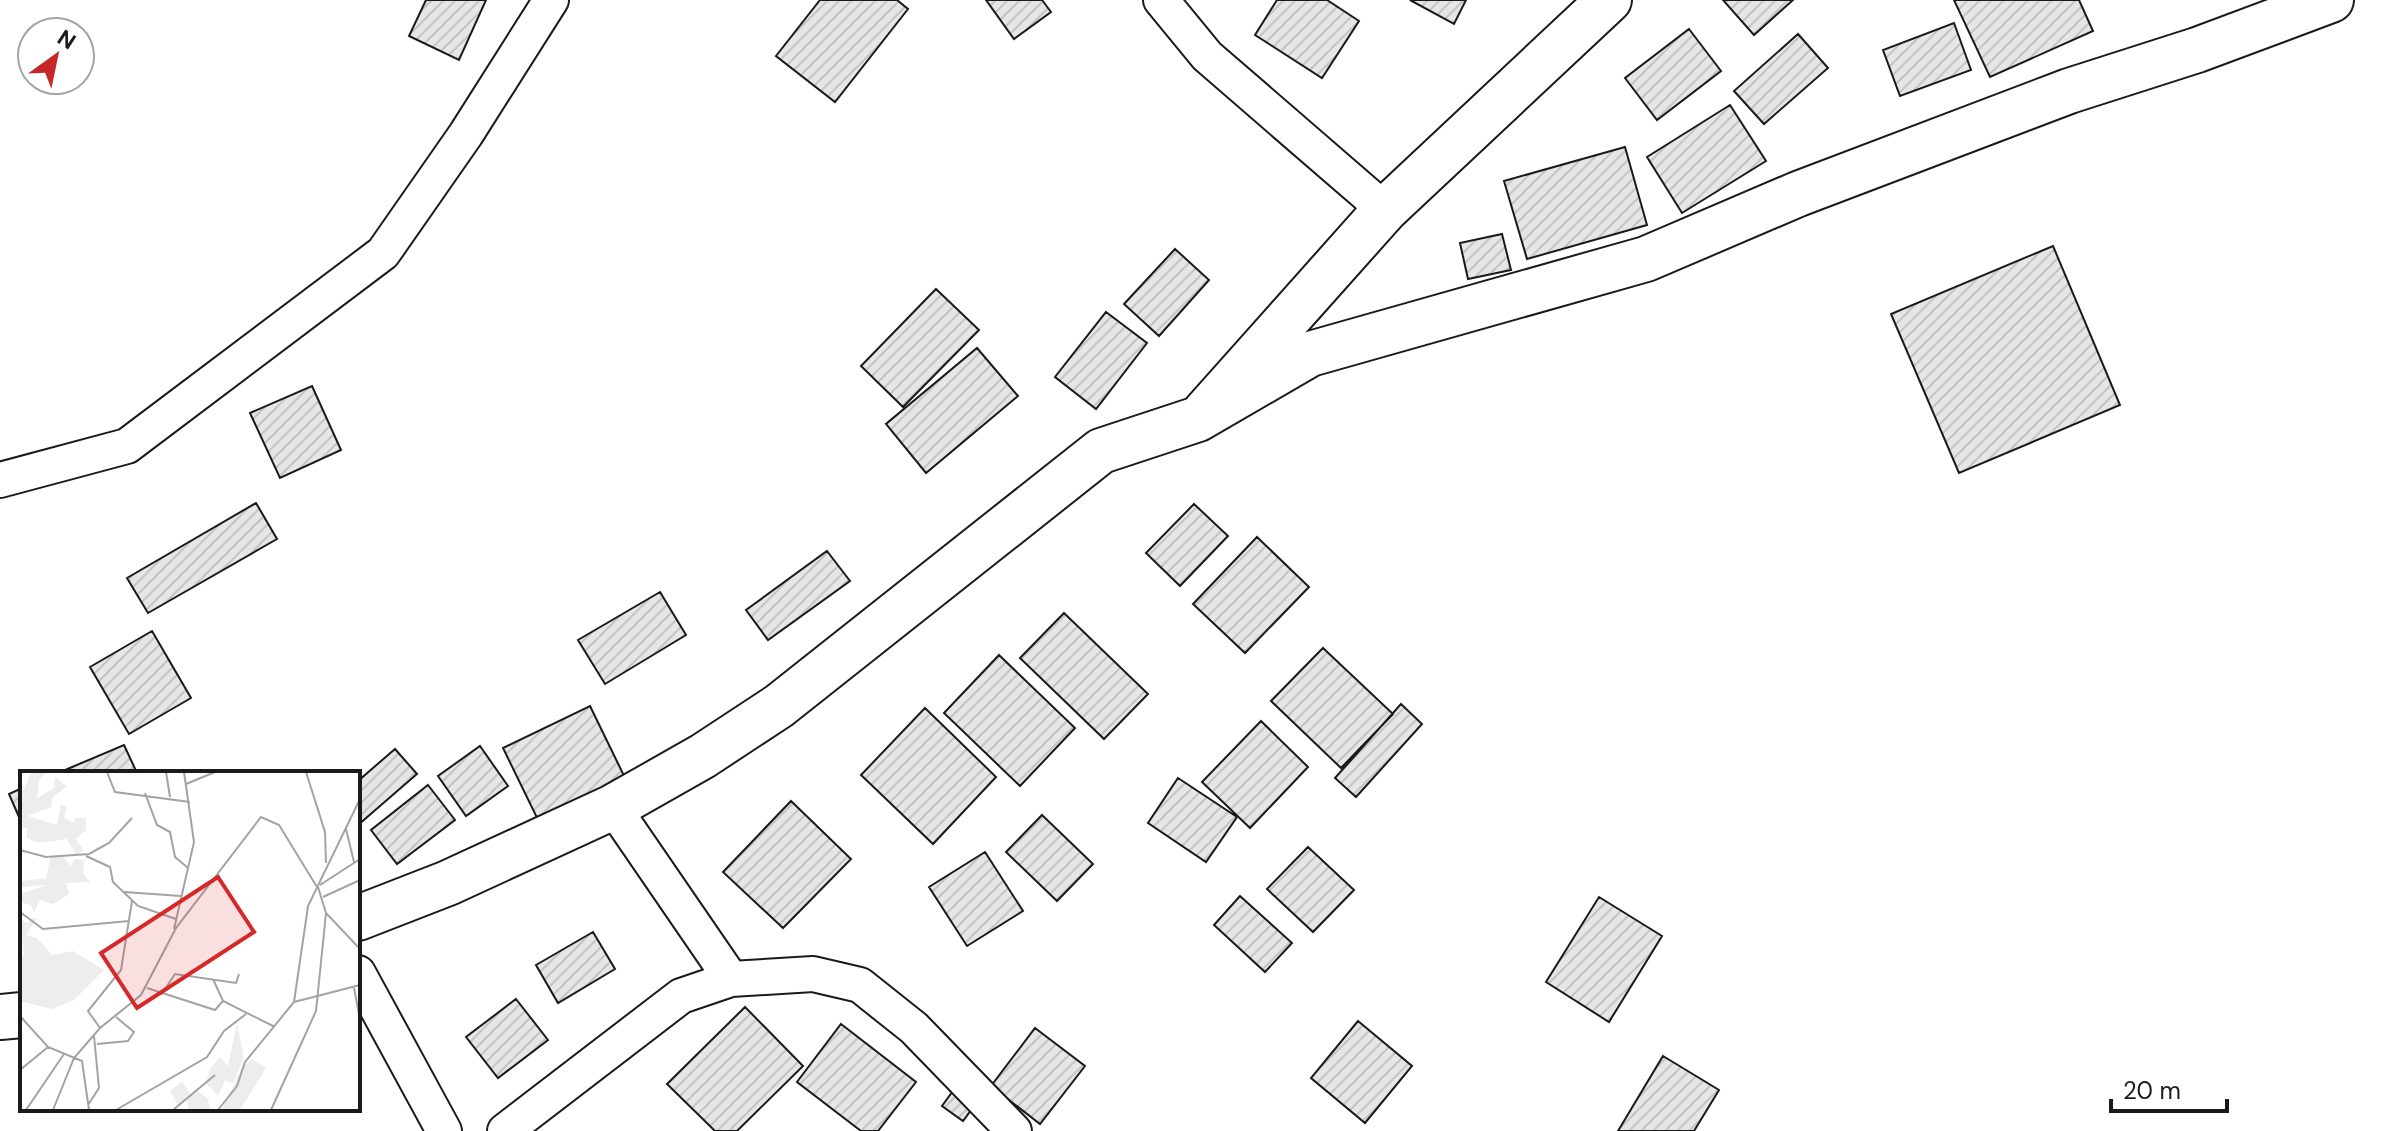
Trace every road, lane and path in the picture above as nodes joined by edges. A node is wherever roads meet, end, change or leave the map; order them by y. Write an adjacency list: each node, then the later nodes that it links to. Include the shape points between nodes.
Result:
1 (551, 0): 7 (street, via 383,253 127,446)
2 (1161, 0): 5 (street, via 1207,56)
3 (1609, 0): 5 (main road)
4 (2331, 0): 6 (main road, via 2069,91 1798,194 1646,259 1310,354)
5 (1385, 210): 6 (main road)
6 (1198, 419): 8 (main road, via 1101,451 779,706)
7 (0, 480)
8 (613, 807): 9 (main road); 11 (street)
9 (360, 917)
10 (360, 977): 14 (street)
11 (731, 979): 15 (street, via 681,996); 16 (street, via 813,974 860,985 914,1028)
12 (20, 1015): 13 (main road)
13 (0, 1017)
14 (444, 1131)
15 (505, 1131)
16 (1014, 1131)

